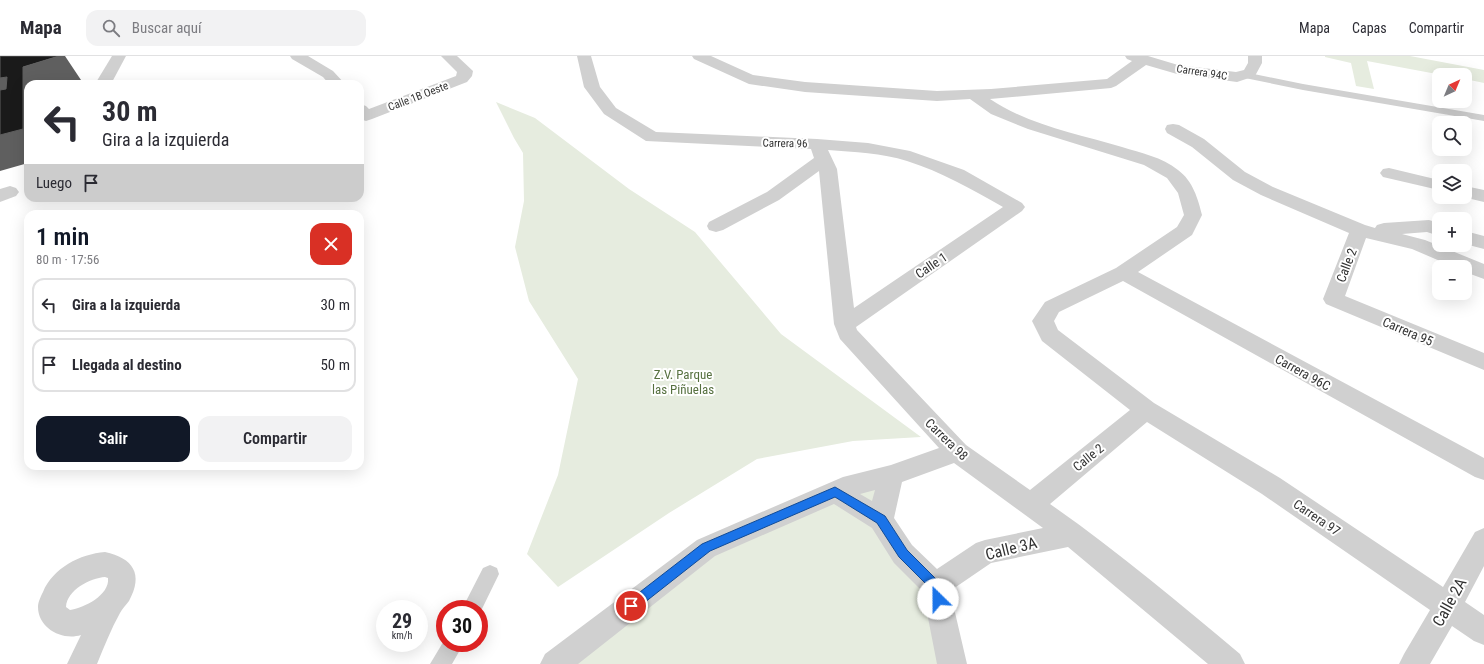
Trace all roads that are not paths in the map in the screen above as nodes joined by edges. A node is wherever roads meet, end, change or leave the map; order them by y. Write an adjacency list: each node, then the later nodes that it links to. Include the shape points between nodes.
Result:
1 (119, 56): 9 (street)
2 (297, 56): 10 (street, via 328,74)
3 (448, 56): 12 (street, Calle 1B Oeste, via 465,71 464,76 457,81)
4 (584, 56): 15 (street, Carrera 96, via 592,87 610,110 652,137 790,144)
5 (699, 56): 11 (street, via 749,79 805,87 929,95)
6 (1255, 56): 8 (street, via 1255,63)
7 (1137, 58): 8 (street, Carrera 94C, via 1177,69 1237,77); 11 (street, via 1111,83)
8 (1247, 74): 13 (lane, via 1304,87)
9 (105, 80)
10 (333, 80)
11 (974, 95): 27 (street, via 997,111 1034,126 1150,161 1173,174 1187,192 1193,215 1184,231)
12 (364, 113)
13 (1484, 118)
14 (1172, 129): 23 (street, via 1198,143 1246,180)
15 (821, 151): 20 (street, Carrera 96, via 868,148 910,156 958,174); 21 (street, via 773,196); 29 (street, Carrera 98, via 828,169)
16 (1389, 173): 17 (street)
17 (1432, 183)
18 (1472, 193): 19 (street)
19 (1484, 196)
20 (1016, 207): 29 (street, Calle 1)
21 (716, 226)
22 (1432, 227): 23 (street)
23 (1359, 230): 26 (street, via 1418,244); 28 (street, Calle 2)
24 (1472, 239): 25 (street)
25 (1484, 243)
26 (1484, 272)
27 (1123, 273): 31 (street, Carrera 97, via 1052,307 1043,321 1050,335); 33 (street, Carrera 96C)
28 (1333, 299): 30 (street, Carrera 95)
29 (845, 324): 32 (street, Carrera 98, via 848,333)
30 (1484, 362)
31 (1146, 410): 36 (street, Calle 2); 44 (street, Carrera 97, via 1271,486)
32 (957, 452): 34 (street); 36 (street, Carrera 98)
33 (1484, 470)
34 (891, 475): 35 (street); 37 (street)
35 (835, 492): 37 (street); 49 (street, via 706,548)
36 (1031, 504): 38 (street, Carrera 98)
37 (881, 520): 41 (street, via 903,554)
38 (1072, 534): 41 (street, Calle 3A, via 984,552); 51 (street, Carrera 98)
39 (1484, 540): 44 (street, Calle 2A)
40 (490, 574): 42 (lane)
41 (935, 586): 50 (street)
42 (477, 600)
43 (110, 604): 47 (street)
44 (1448, 606): 45 (street, Carrera 97); 52 (street, Calle 2A)
45 (1484, 631)
46 (448, 652): 48 (lane)
47 (82, 664)
48 (440, 664)
49 (555, 664)
50 (952, 664)
51 (1230, 664)
52 (1414, 664)

